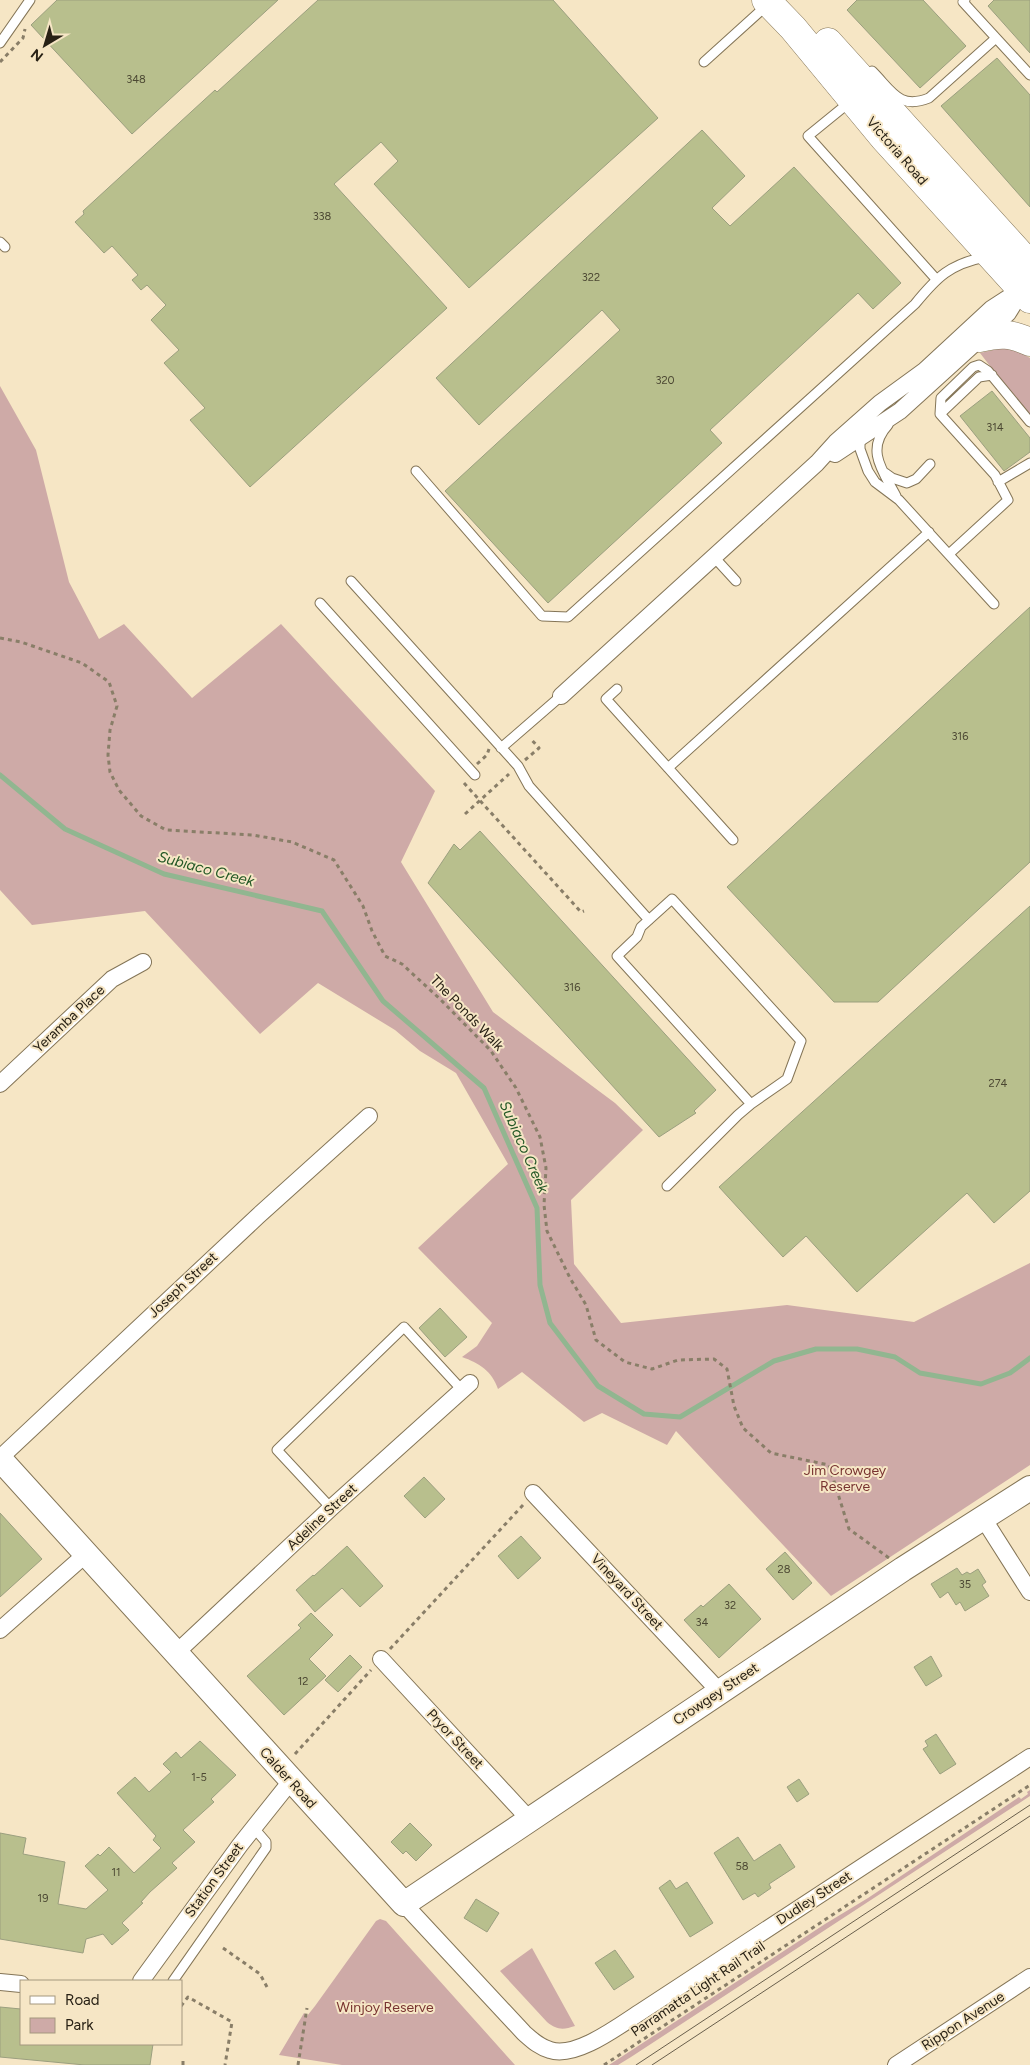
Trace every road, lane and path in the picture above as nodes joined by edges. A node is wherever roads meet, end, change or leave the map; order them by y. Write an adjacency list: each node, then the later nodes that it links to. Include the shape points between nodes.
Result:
1 (30, 0): 5 (lane)
2 (965, 0): 4 (lane, via 963,2)
3 (775, 1): 6 (lane); 9 (highway, Victoria Road, via 793,28); 11 (highway, Victoria Road, via 842,51)
4 (996, 38): 7 (lane, via 929,98 916,104 902,101); 8 (lane)
5 (0, 43)
6 (704, 62)
7 (867, 66)
8 (1030, 75)
9 (852, 99): 10 (highway, Victoria Road); 12 (lane, via 808,136)
10 (990, 256): 12 (lane, via 964,261); 13 (highway, Victoria Road)
11 (1030, 264)
12 (936, 279): 23 (lane, via 915,304 568,617 542,616)
13 (1027, 291): 14 (street); 16 (street, via 991,309 924,371)
14 (980, 338): 15 (highway, via 1016,335); 17 (street)
15 (1030, 342)
16 (873, 408): 19 (lane); 21 (street)
17 (900, 412): 19 (street); 24 (lane, via 883,430 879,440 876,456)
18 (1030, 422): 25 (lane, via 983,366 973,367 941,398 940,414)
19 (860, 437): 21 (street); 26 (lane, via 860,449 875,482)
20 (1030, 462): 25 (lane)
21 (817, 463): 29 (street)
22 (930, 464): 24 (lane, via 916,479 907,483)
23 (416, 471)
24 (883, 472): 26 (lane)
25 (998, 482): 28 (lane, via 1008,500)
26 (899, 500): 27 (lane)
27 (929, 532): 28 (lane); 38 (lane)
28 (949, 554): 33 (lane)
29 (714, 557): 31 (lane); 36 (street)
30 (351, 581): 37 (lane)
31 (736, 581)
32 (320, 603): 39 (lane)
33 (994, 604)
34 (0, 638): 55 (path, The Ponds Walk, via 82,663 109,682 117,706 110,730 110,772 119,790 141,816 166,830 253,835 292,842 334,860 363,906 385,956 402,964 446,1006 491,1052 516,1088 540,1137 546,1168 544,1204 547,1231 586,1305 596,1340 625,1362 652,1369 678,1360 714,1359 727,1369 734,1406 743,1428 771,1453 829,1465 849,1529)
35 (617, 689): 38 (lane, via 606,699)
36 (560, 696): 37 (lane)
37 (499, 745): 39 (path); 42 (lane, via 518,766 529,786)
38 (668, 768): 40 (lane)
39 (472, 773): 41 (path, via 464,777 463,782 581,912)
40 (733, 840)
41 (584, 911)
42 (649, 920): 45 (lane, via 617,956); 45 (lane, via 672,899 802,1041 787,1079)
43 (143, 962): 44 (street, Yeramba Place, via 112,979)
44 (1, 1082)
45 (751, 1104): 47 (lane)
46 (369, 1116): 49 (street, Joseph Street)
47 (667, 1186)
48 (466, 1387): 52 (street, Adeline Street); 52 (lane, via 404,1327 277,1450)
49 (0, 1458): 54 (street, Calder Road)
50 (1030, 1488): 53 (street, Crowgey Street)
51 (533, 1493): 59 (path); 60 (street, Vineyard Street)
52 (331, 1508): 58 (street, Adeline Street)
53 (983, 1518): 55 (street, Crowgey Street); 56 (street)
54 (85, 1555): 57 (street); 58 (street, Calder Road)
55 (903, 1568): 60 (street, Crowgey Street)
56 (1030, 1592)
57 (0, 1630)
58 (176, 1653): 63 (street, Calder Road)
59 (381, 1659): 61 (path); 65 (street, Pryor Street)
60 (720, 1692): 65 (street, Crowgey Street)
61 (294, 1754)
62 (1030, 1757): 77 (street, Dudley Street)
63 (291, 1781): 66 (street, Station Street); 67 (street, Calder Road)
64 (1030, 1785): 82 (path, Parramatta Light Rail Trail)
65 (529, 1819): 67 (street, Crowgey Street)
66 (253, 1827): 70 (street, Station Street); 71 (lane, via 266,1842 266,1848)
67 (404, 1904): 77 (street, Calder Road, via 538,2045 552,2051 566,2051)
68 (223, 1948): 74 (path, via 260,1974)
69 (1030, 1977): 83 (street, Rippon Avenue)
70 (142, 1980)
71 (174, 1980)
72 (0, 1982): 73 (street)
73 (20, 1984)
74 (267, 1987)
75 (182, 2005): 80 (path, via 188,1997 232,2022)
76 (307, 2008): 81 (path)
77 (598, 2038)
78 (183, 2058): 79 (path)
79 (183, 2065)
80 (225, 2065)
81 (298, 2065)
82 (604, 2065)
83 (896, 2065)

